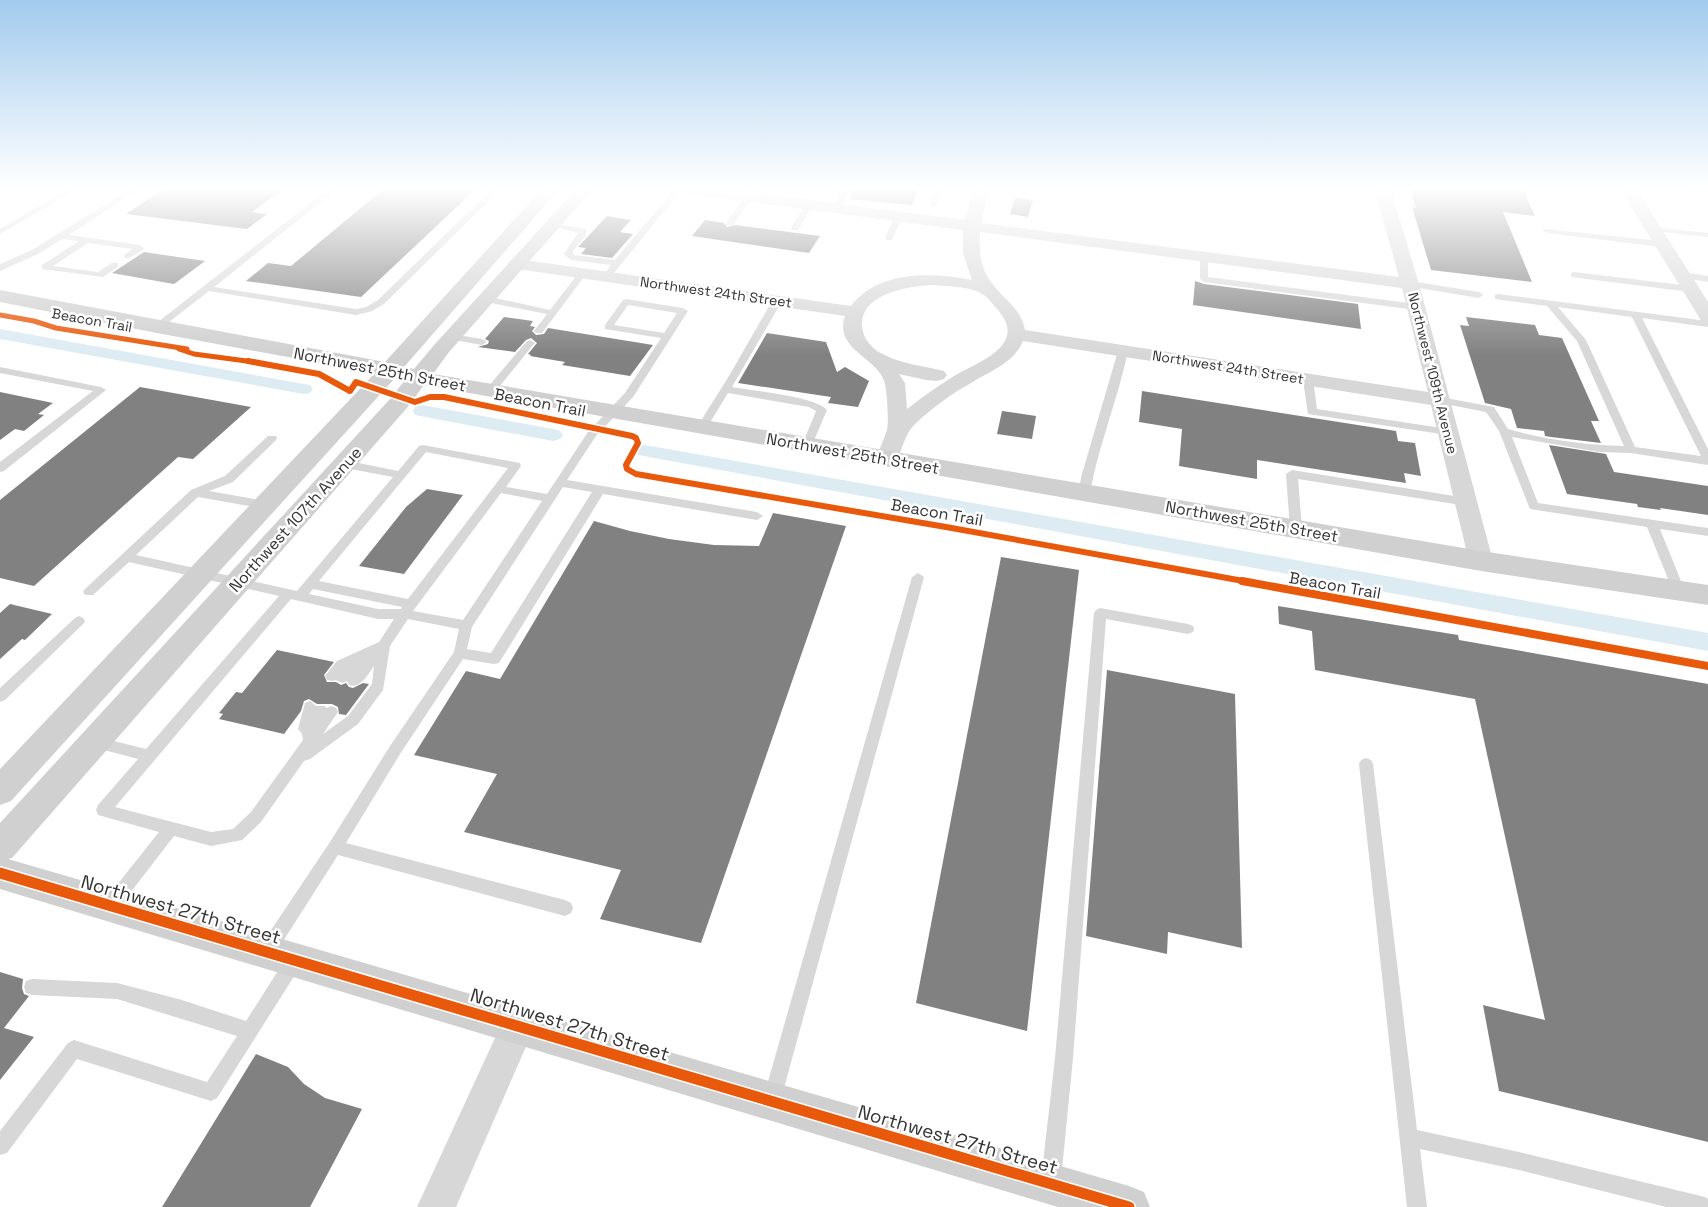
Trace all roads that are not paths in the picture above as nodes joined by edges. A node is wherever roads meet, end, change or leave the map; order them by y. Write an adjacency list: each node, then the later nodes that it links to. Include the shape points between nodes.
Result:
1 (49, 243): 19 (lane)
2 (82, 243): 17 (lane, via 45,267 100,275)
3 (109, 243): 15 (lane, via 140,248)
4 (264, 243): 26 (lane)
5 (441, 243): 26 (lane, via 381,302 356,312)
6 (502, 243): 50 (main road, Northwest 107th Avenue)
7 (536, 243): 18 (main road, Northwest 107th Avenue)
8 (575, 243): 20 (lane, via 568,254 571,257)
9 (634, 243): 20 (lane)
10 (970, 243): 27 (street, via 978,276)
11 (1101, 243): 16 (street)
12 (1398, 243): 25 (street, Northwest 109th Avenue)
13 (1656, 243): 14 (lane)
14 (1662, 244): 24 (street)
15 (127, 256)
16 (1204, 257): 25 (street); 34 (lane, via 1204,279)
17 (115, 264)
18 (517, 264): 21 (street, Northwest 24th Street); 31 (main road, Northwest 107th Avenue)
19 (0, 268)
20 (612, 270): 21 (street, Northwest 24th Street); 32 (street, Northwest 24th Street)
21 (583, 273): 36 (lane)
22 (1574, 275): 24 (lane)
23 (1708, 278): 24 (lane)
24 (1686, 282): 38 (street)
25 (1410, 284): 28 (lane); 34 (street, Northwest 109th Avenue)
26 (207, 288): 40 (lane)
27 (986, 289): 35 (street, via 953,281 909,282 873,294); 42 (street, via 1011,314)
28 (1480, 295)
29 (0, 296): 40 (main road, Northwest 25th Street)
30 (1498, 298): 33 (lane)
31 (486, 299): 36 (lane); 44 (main road, Northwest 107th Avenue)
32 (777, 301): 35 (street, Northwest 24th Street); 54 (lane)
33 (1551, 305): 37 (lane); 64 (lane, via 1581,340)
34 (1416, 307): 56 (street, Northwest 109th Avenue)
35 (856, 312): 48 (street, via 853,327 859,343)
36 (553, 313): 41 (lane)
37 (1636, 316): 39 (lane); 66 (lane)
38 (1708, 317)
39 (1708, 324)
40 (157, 327): 50 (main road, Northwest 25th Street)
41 (539, 331)
42 (1015, 334): 47 (street, Northwest 24th Street); 59 (street, via 1008,352 934,398)
43 (665, 336): 43 (lane, via 617,329 608,327 626,302 682,311); 57 (lane, via 629,395)
44 (452, 338): 45 (lane); 52 (main road, Northwest 107th Avenue)
45 (482, 342)
46 (512, 347): 55 (lane, via 527,346)
47 (1123, 350): 53 (street, Northwest 24th Street); 73 (lane, via 1088,466)
48 (882, 362): 51 (street, via 898,369); 59 (street, via 895,383)
49 (0, 370): 68 (lane, via 101,390)
50 (390, 370): 52 (main road, Northwest 25th Street); 77 (main road, Northwest 107th Avenue)
51 (937, 375)
52 (419, 376): 55 (main road, Northwest 25th Street); 67 (main road, Northwest 107th Avenue)
53 (1308, 380): 56 (street, Northwest 24th Street); 61 (lane, via 1312,412)
54 (725, 389): 58 (lane); 63 (lane, via 812,404 822,410)
55 (491, 390): 57 (main road, Northwest 25th Street)
56 (1440, 400): 60 (lane, via 1490,409); 61 (street, Northwest 109th Avenue)
57 (612, 412): 58 (main road, Northwest 25th Street); 70 (lane, via 592,434)
58 (702, 427): 63 (main road, Northwest 25th Street)
59 (898, 429): 65 (street)
60 (1504, 431): 64 (lane, via 1599,449); 79 (lane, via 1534,506)
61 (1448, 432): 76 (street, Northwest 109th Avenue)
62 (272, 438): 74 (lane, via 229,479)
63 (807, 445): 65 (main road, Northwest 25th Street)
64 (1631, 450): 66 (lane)
65 (887, 459): 73 (main road, Northwest 25th Street)
66 (1708, 460)
67 (344, 464): 69 (lane); 86 (main road, Northwest 107th Avenue)
68 (0, 468)
69 (400, 475): 71 (lane, via 423,448 516,466); 87 (lane)
70 (560, 483): 72 (lane); 75 (lane)
71 (498, 489): 75 (lane); 92 (lane)
72 (600, 489): 78 (lane); 97 (lane, via 494,659)
73 (1084, 492): 80 (main road, Northwest 25th Street)
74 (195, 493): 77 (lane); 82 (lane)
75 (550, 499): 94 (lane)
76 (1467, 502): 80 (lane, via 1292,474); 83 (street, Northwest 109th Avenue)
77 (266, 504): 84 (main road, Northwest 107th Avenue)
78 (757, 516)
79 (1652, 524): 81 (lane); 88 (lane)
80 (1296, 529): 83 (main road, Northwest 25th Street)
81 (1708, 532)
82 (127, 557): 84 (lane); 89 (lane)
83 (1481, 561): 88 (main road, Northwest 25th Street)
84 (201, 574): 86 (lane); 103 (main road, Northwest 107th Avenue)
85 (918, 577): 115 (lane)
86 (238, 582): 90 (lane); 99 (main road, Northwest 107th Avenue)
87 (310, 584): 90 (lane); 92 (lane)
88 (1679, 591): 91 (main road, Northwest 25th Street)
89 (89, 592)
90 (295, 594): 92 (lane, via 378,614); 100 (lane)
91 (1708, 595)
92 (408, 609): 94 (lane); 96 (lane)
93 (79, 621): 98 (lane)
94 (466, 626): 97 (lane)
95 (1188, 629): 118 (lane, via 1100,613 1064,1058)
96 (384, 644): 96 (lane, via 348,680); 101 (lane, via 378,686 353,720)
97 (460, 653): 107 (lane)
98 (0, 696)
99 (94, 742): 100 (lane); 106 (main road, Northwest 107th Avenue)
100 (149, 756): 105 (lane, via 103,810)
101 (297, 761): 101 (lane, via 326,711); 105 (lane, via 256,817 237,835 211,839)
102 (1366, 764): 116 (lane)
103 (11, 773): 104 (main road, Northwest 107th Avenue)
104 (0, 791)
105 (172, 828): 109 (lane)
106 (0, 847)
107 (335, 847): 110 (lane); 111 (lane)
108 (0, 873): 109 (main road, Northwest 27th Street)
109 (111, 905): 111 (main road, Northwest 27th Street)
110 (565, 908)
111 (281, 956): 113 (main road, Northwest 27th Street); 114 (lane)
112 (32, 986): 114 (lane, via 117,990)
113 (518, 1026): 115 (main road, Northwest 27th Street); 119 (street)
114 (249, 1031): 117 (lane, via 210,1092 74,1049)
115 (771, 1101): 118 (main road, Northwest 27th Street)
116 (1409, 1137): 121 (lane); 122 (lane)
117 (0, 1146)
118 (1050, 1183): 120 (main road, Northwest 27th Street)
119 (436, 1207)
120 (1130, 1207)
121 (1417, 1207)
122 (1705, 1207)

